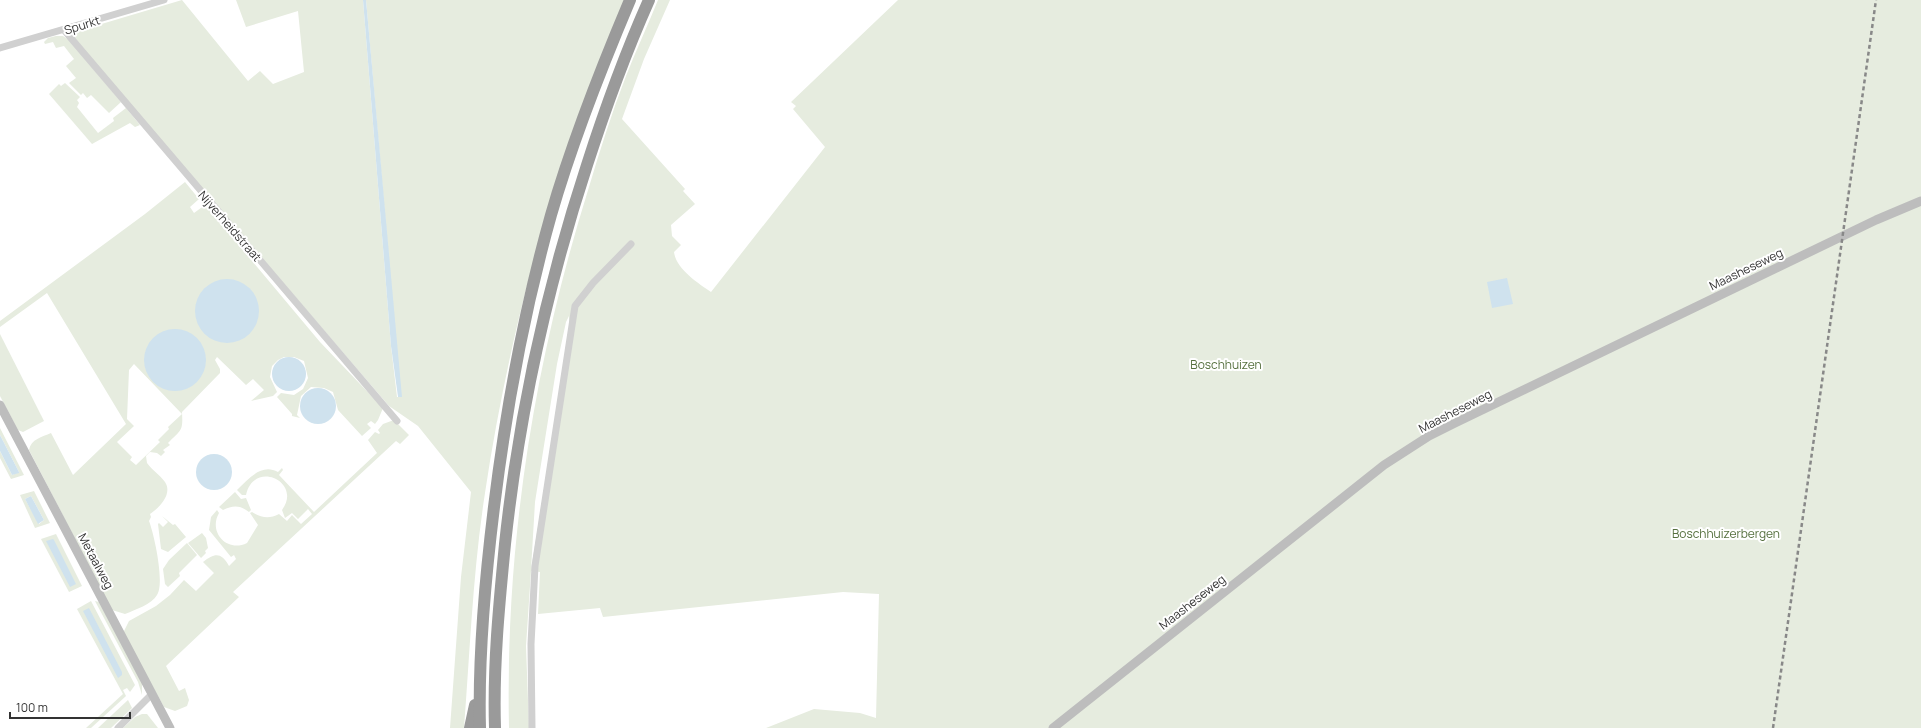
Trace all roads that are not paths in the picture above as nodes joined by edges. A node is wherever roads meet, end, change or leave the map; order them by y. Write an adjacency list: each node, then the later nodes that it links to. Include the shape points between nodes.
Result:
1 (164, 0): 4 (street, Spurkt)
2 (630, 0): 10 (highway, via 594,86 552,214 530,299 501,454 488,552)
3 (649, 0): 16 (highway, via 609,97 569,220 544,309 525,397 501,578)
4 (64, 30): 5 (street, Spurkt); 9 (street, Nijverheidstraat)
5 (0, 48)
6 (1921, 201): 18 (main road, Maasheseweg, via 1876,220 1412,446 1377,470)
7 (631, 244): 17 (street, via 593,283 575,306 535,566 531,644)
8 (0, 405): 11 (main road, Metaalweg)
9 (397, 420)
10 (480, 676): 14 (highway); 15 (highway)
11 (152, 694): 12 (street); 13 (main road, Metaalweg)
12 (118, 728)
13 (170, 728)
14 (470, 728)
15 (480, 728)
16 (495, 728)
17 (532, 728)
18 (1053, 728)

